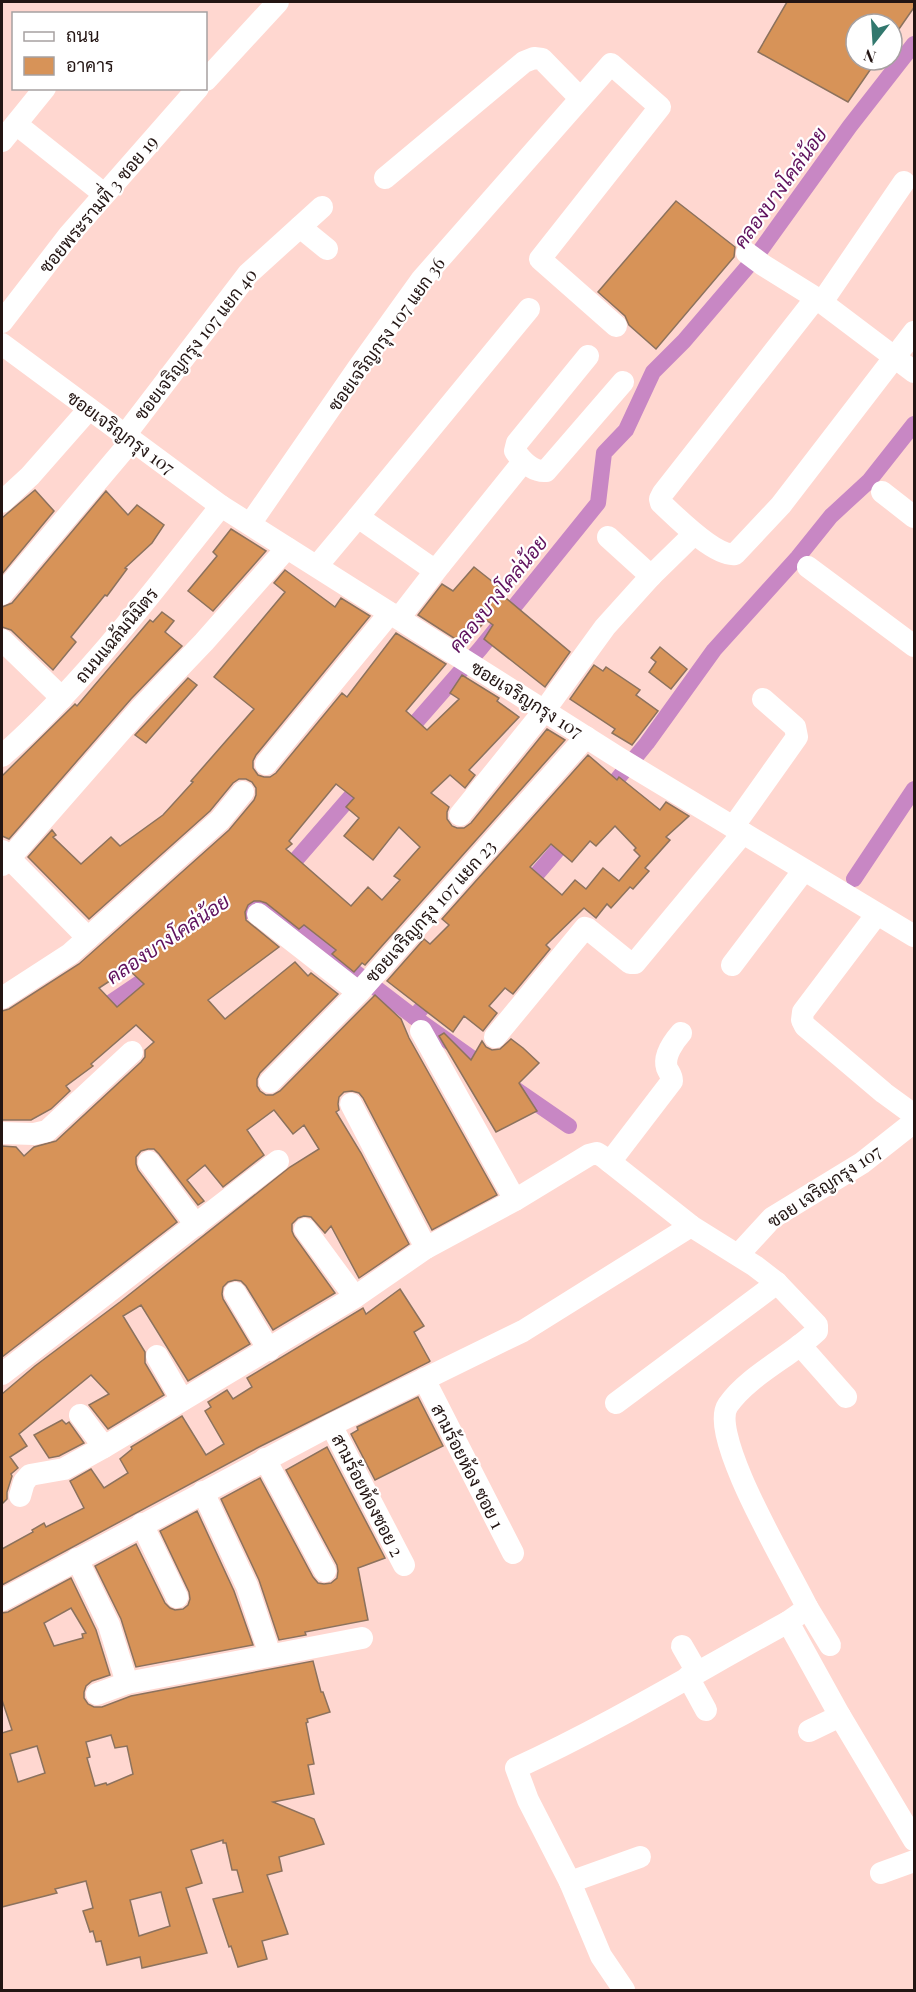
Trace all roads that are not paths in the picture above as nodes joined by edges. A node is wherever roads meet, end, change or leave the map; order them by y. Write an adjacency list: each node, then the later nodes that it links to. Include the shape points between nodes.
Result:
1 (278, 2): 2 (street)
2 (207, 79)
3 (43, 90): 6 (street)
4 (196, 90): 9 (street, ซอยพระรามที่ 3 ซอย 19)
5 (580, 98): 7 (street, via 542,59 534,57); 17 (street, ซอยเจริญกรุง 107 แยก 36, via 611,64 660,107 540,259); 32 (street, ซอยเจริญกรุง 107 แยก 36, via 423,279)
6 (9, 132): 9 (street)
7 (385, 178)
8 (904, 182): 14 (street)
9 (104, 194): 16 (street, ซอยพระรามที่ 3 ซอย 19)
10 (322, 207): 11 (street, ซอยเจริญกรุง 107 แยก 40)
11 (300, 227): 12 (street); 25 (street, ซอยเจริญกรุง 107 แยก 40, via 248,274)
12 (327, 249)
13 (755, 259): 14 (street)
14 (819, 300): 21 (street); 33 (street, via 663,493 661,503)
15 (529, 309): 30 (street)
16 (2, 322)
17 (616, 326)
18 (915, 332): 21 (street)
19 (2, 344): 24 (street, ซอยเจริญกรุง 107)
20 (588, 356): 26 (street, via 517,443 515,451)
21 (895, 358): 22 (street); 33 (street, via 781,505 735,554 726,555)
22 (915, 372)
23 (623, 382): 26 (street, via 546,471)
24 (89, 409): 25 (street, ซอยเจริญกรุง 107); 28 (street)
25 (128, 437): 29 (street, ซอยเจริญกรุง 107); 40 (street, ซอยเจริญกรุง 107 แยก 40)
26 (523, 462): 36 (street)
27 (882, 492): 31 (street)
28 (2, 502)
29 (221, 506): 32 (street, ซอยเจริญกรุง 107); 44 (street, ถนนแฉล้มนิมิตร)
30 (358, 517): 36 (street, via 432,568); 37 (street)
31 (915, 517)
32 (250, 524): 35 (street, ซอยเจริญกรุง 107)
33 (694, 534): 39 (street)
34 (608, 537): 39 (street)
35 (287, 548): 37 (street, ซอยเจริญกรุง 107); 53 (street)
36 (440, 565): 41 (street)
37 (317, 566): 41 (street, ซอยเจริญกรุง 107)
38 (808, 567): 43 (street)
39 (651, 576): 46 (street, via 605,627)
40 (2, 594)
41 (394, 616): 46 (street, ซอยเจริญกรุง 107); 49 (street)
42 (2, 640): 44 (street)
43 (915, 646)
44 (62, 698): 48 (street, ถนนแฉล้มนิมิตร)
45 (763, 699): 52 (street, via 795,727 797,737)
46 (544, 711): 47 (street, ซอยเจริญกรุง 107); 51 (street)
47 (586, 737): 52 (street, ซอยเจริญกรุง 107); 60 (street, ซอยเจริญกรุง 107 แยก 23)
48 (2, 756)
49 (266, 764)
50 (243, 792): 58 (street, via 220,820)
51 (460, 815)
52 (738, 830): 54 (street, ซอยเจริญกรุง 107); 64 (street, via 635,963 588,929 582,930)
53 (4, 859): 58 (street)
54 (804, 870): 56 (street, ซอยเจริญกรุง 107); 59 (street)
55 (258, 914): 60 (street)
56 (877, 914): 57 (street, ซอยเจริญกรุง 107); 68 (street, via 803,1012 802,1020 884,1093)
57 (911, 928)
58 (88, 938): 61 (street)
59 (732, 966)
60 (362, 987): 66 (street, ซอยเจริญกรุง 107 แยก 23)
61 (2, 998)
62 (420, 1031): 74 (street)
63 (681, 1033): 73 (street, via 666,1060 672,1081)
64 (495, 1037)
65 (132, 1052): 70 (street, via 47,1131)
66 (270, 1082)
67 (351, 1104): 78 (street)
68 (915, 1115)
69 (915, 1122): 79 (street, ซอย เจริญกรุง 107, via 862,1163 772,1218)
70 (2, 1132)
71 (278, 1161): 75 (street)
72 (149, 1162): 75 (street)
73 (610, 1162): 74 (street, via 597,1153 589,1155); 76 (street)
74 (515, 1200): 78 (street)
75 (196, 1225): 86 (street)
76 (691, 1226): 79 (street); 87 (street, via 523,1331)
77 (305, 1229): 82 (street)
78 (426, 1248): 82 (street)
79 (738, 1255): 80 (street)
80 (777, 1283): 83 (street, via 818,1324 817,1331); 90 (street)
81 (235, 1293): 84 (street)
82 (355, 1297): 84 (street)
83 (800, 1345): 88 (street); 104 (street, via 738,1392 726,1407 725,1420 729,1446 742,1479)
84 (269, 1350): 89 (street)
85 (157, 1356): 89 (street)
86 (2, 1374)
87 (424, 1379): 92 (street); 98 (street, สามร้อยห้อง ซอย 1)
88 (846, 1397)
89 (182, 1400): 93 (street)
90 (616, 1403)
91 (80, 1415): 93 (street)
92 (331, 1425): 94 (street); 100 (street, สามร้อยห้องซอย 2)
93 (104, 1447): 96 (street, via 64,1469 30,1475)
94 (265, 1460): 95 (street); 101 (street)
95 (204, 1492): 97 (street); 109 (street, via 248,1587)
96 (20, 1496)
97 (142, 1524): 99 (street); 102 (street)
98 (513, 1553)
99 (77, 1559): 103 (street); 111 (street, via 109,1625)
100 (404, 1565)
101 (325, 1571)
102 (177, 1598)
103 (2, 1600)
104 (807, 1606): 105 (street); 107 (street)
105 (788, 1622): 110 (street); 114 (street)
106 (362, 1638): 109 (street)
107 (830, 1645)
108 (682, 1646): 110 (street)
109 (270, 1655): 111 (street)
110 (693, 1675): 113 (street); 120 (street, via 516,1768)
111 (127, 1683): 112 (street)
112 (97, 1694)
113 (706, 1710)
114 (840, 1716): 115 (street); 116 (street)
115 (809, 1731)
116 (915, 1840)
117 (640, 1857): 120 (street)
118 (915, 1861): 119 (street)
119 (881, 1874)
120 (570, 1882): 121 (street, via 601,1956)
121 (624, 1990)

